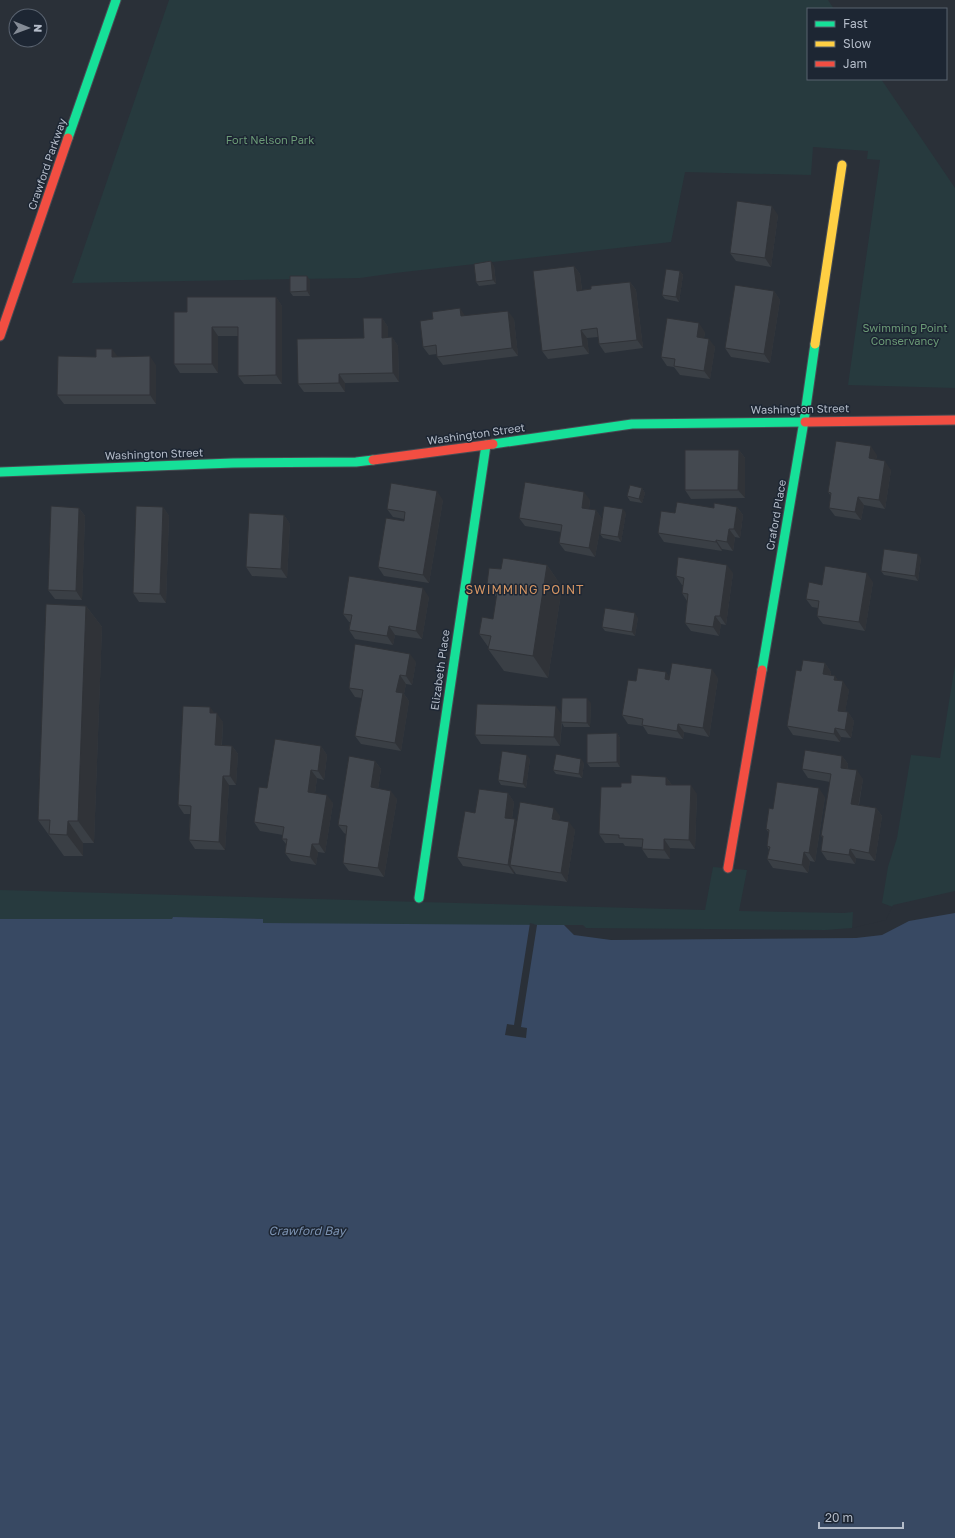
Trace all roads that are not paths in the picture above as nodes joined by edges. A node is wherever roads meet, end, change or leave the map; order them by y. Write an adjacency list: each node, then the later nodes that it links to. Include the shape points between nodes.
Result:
1 (116, 0): 3 (street, Crawford Parkway)
2 (842, 165): 4 (street, Craford Place)
3 (0, 336)
4 (804, 420): 5 (street, Washington Street); 6 (street, Washington Street, via 632,424); 8 (street, Craford Place)
5 (955, 420)
6 (486, 445): 7 (street, Washington Street, via 356,462 233,463); 9 (street, Elizabeth Place)
7 (0, 472)
8 (728, 868)
9 (419, 898)

